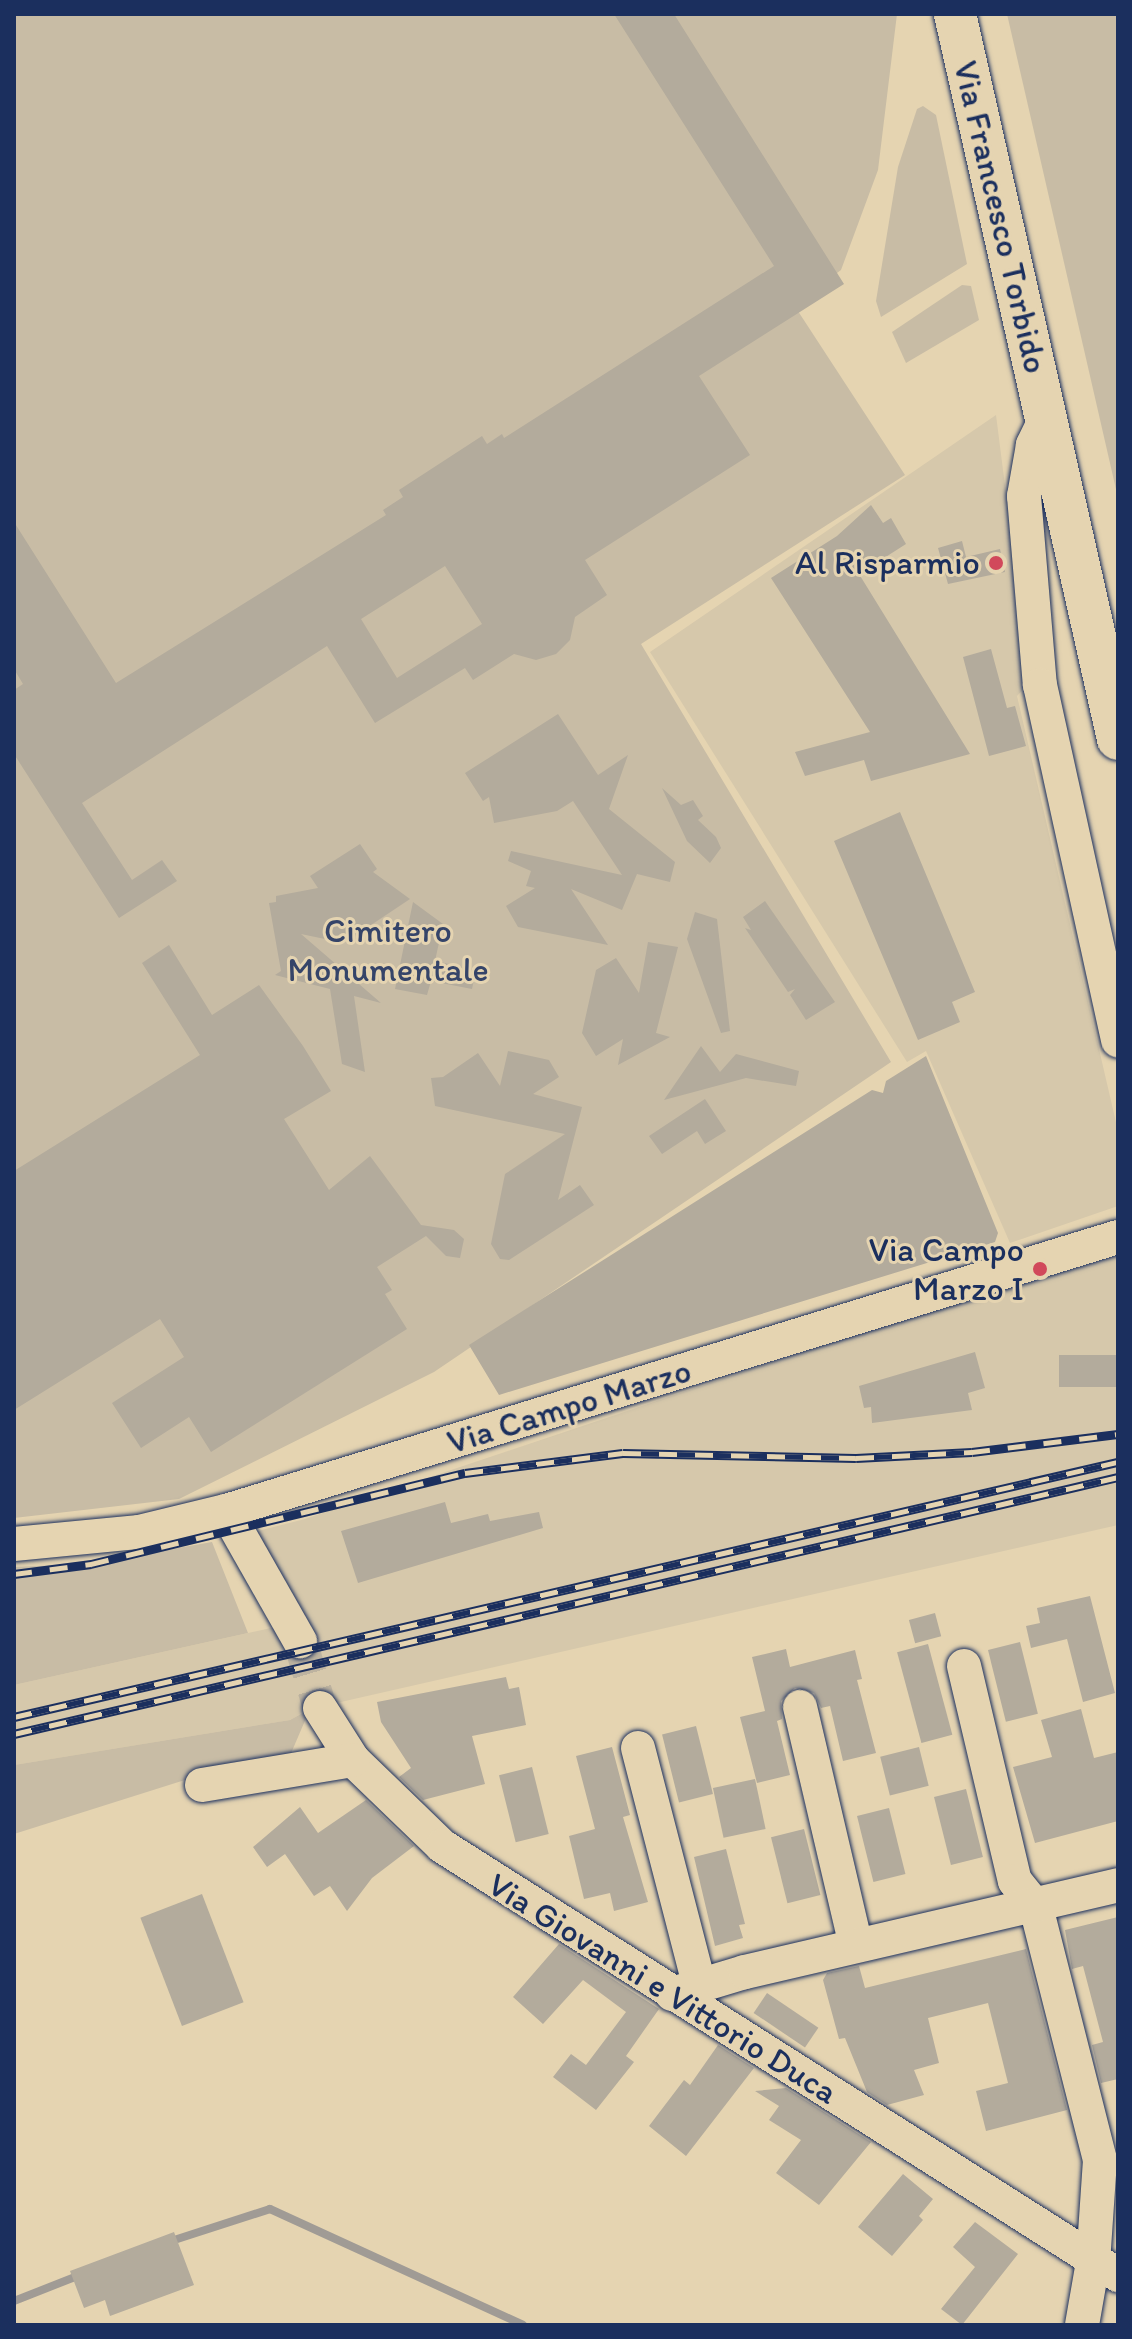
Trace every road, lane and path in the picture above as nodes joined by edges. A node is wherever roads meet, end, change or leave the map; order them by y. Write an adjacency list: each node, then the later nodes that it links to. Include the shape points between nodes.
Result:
1 (955, 14): 2 (main road, Via Francesco Torbido)
2 (1045, 420): 3 (main road, Via Francesco Torbido); 4 (street, Via Francesco Torbido, via 1033,445 1024,496 1040,685)
3 (1118, 739)
4 (1118, 1041)
5 (1118, 1237): 6 (street, Via Campo Marzo)
6 (226, 1511): 7 (street, Via Campo Marzo, via 139,1532); 8 (street)
7 (14, 1544)
8 (300, 1641)
9 (964, 1666): 16 (street, via 1015,1881)
10 (800, 1707): 17 (street)
11 (320, 1708): 13 (street, Via Giovanni e Vittorio Duca)
12 (638, 1748): 18 (street)
13 (353, 1760): 14 (street); 18 (street, Via Giovanni e Vittorio Duca, via 442,1846)
14 (202, 1785)
15 (1118, 1885): 16 (street)
16 (1036, 1907): 17 (street); 19 (street, via 1100,2160)
17 (856, 1945): 18 (street)
18 (686, 1989): 19 (street, Via Giovanni e Vittorio Duca)
19 (1106, 2268): 20 (street)
20 (1082, 2325)

